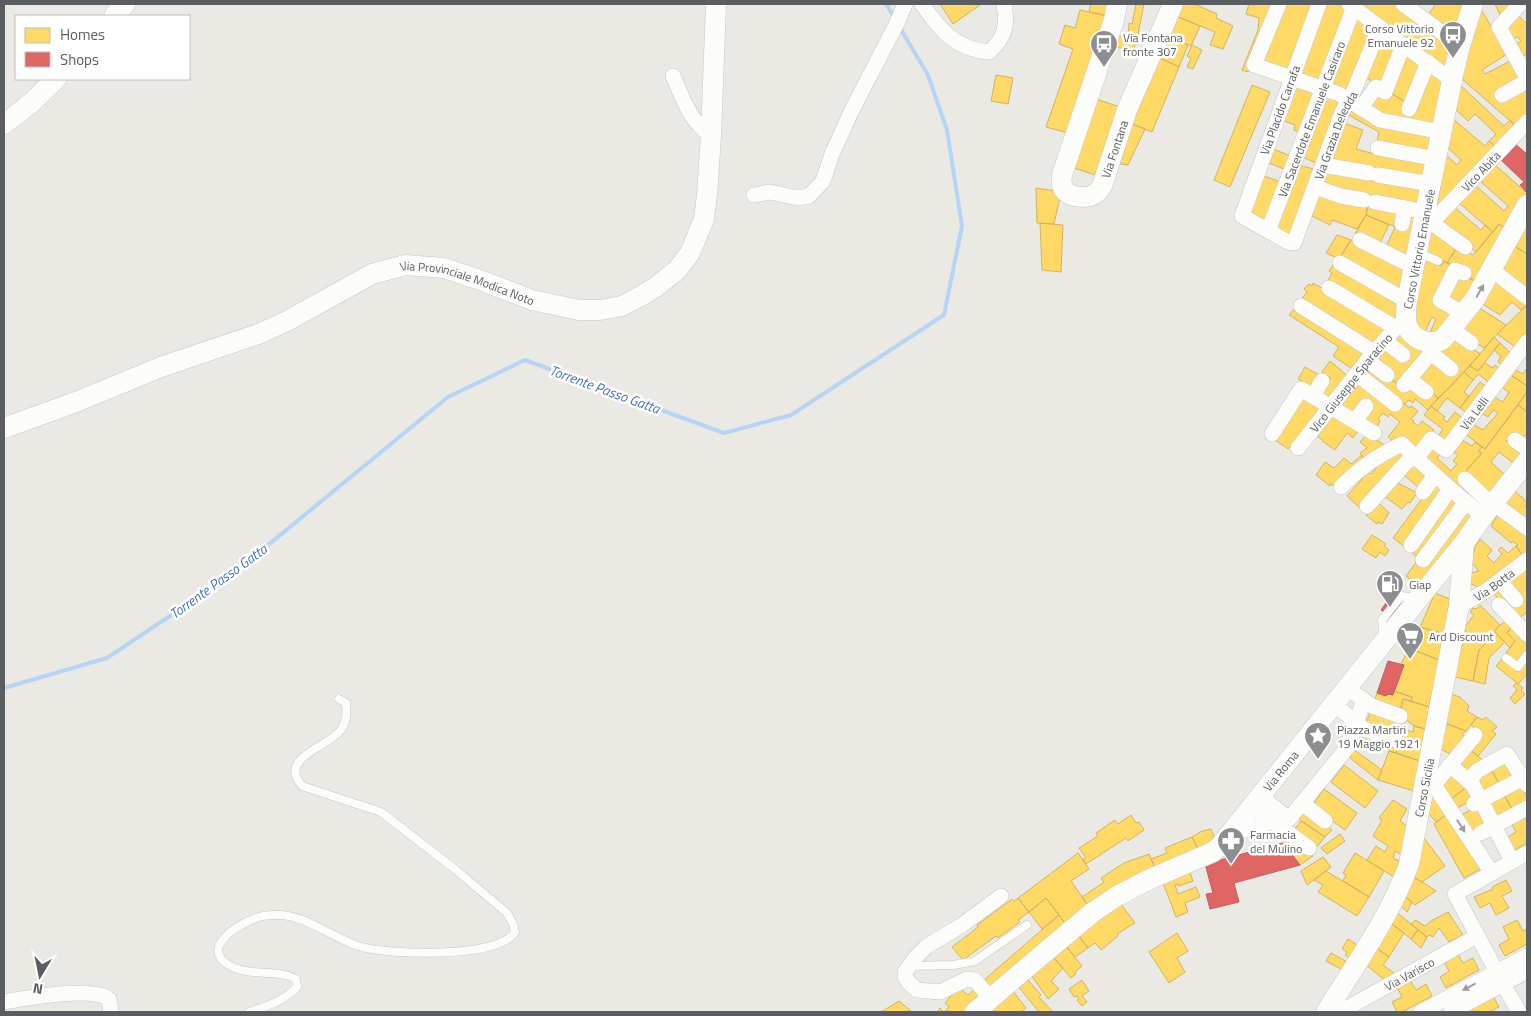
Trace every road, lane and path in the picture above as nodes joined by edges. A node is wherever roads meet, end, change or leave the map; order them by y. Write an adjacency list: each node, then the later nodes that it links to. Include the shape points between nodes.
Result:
1 (126, 4): 14 (street)
2 (716, 4): 32 (street, Via Provinciale Modica Noto)
3 (905, 4): 39 (street, via 852,110 823,181 809,196 798,198 770,192)
4 (922, 4): 5 (street, via 952,40 968,48 989,52 1005,28)
5 (1004, 4)
6 (1117, 4): 7 (street, Via Fontana, via 1062,175 1061,185 1075,196 1096,194 1102,186 1127,110)
7 (1173, 4)
8 (1279, 4): 21 (street, via 1254,65)
9 (1320, 4): 21 (street, Via Placido Carrafa)
10 (1405, 4): 17 (street)
11 (1473, 4): 17 (street, Corso Vittorio Emanuele)
12 (1520, 4): 18 (street, via 1498,27)
13 (1352, 5): 15 (street); 25 (street, Via Sacerdote Emanuele Casiraro)
14 (115, 15)
15 (1380, 27): 16 (street); 27 (street, Via Grazia Deledda)
16 (1403, 45): 19 (street); 27 (street, via 1385,92 1376,87)
17 (1460, 46): 23 (street, Corso Vittorio Emanuele)
18 (1523, 61): 24 (street)
19 (1428, 62): 23 (street); 28 (street)
20 (673, 76): 32 (street, via 689,112 701,129)
21 (1292, 78): 25 (street); 44 (street, Via Placido Carrafa, via 1242,216)
22 (55, 80): 29 (street, via 31,103)
23 (1452, 80): 31 (street, Corso Vittorio Emanuele)
24 (1527, 80): 26 (street)
25 (1322, 88): 27 (street); 35 (street, Via Sacerdote Emanuele Casiraro)
26 (1502, 95)
27 (1356, 104): 31 (street, via 1380,120); 36 (street, Via Grazia Deledda, via 1342,112)
28 (1409, 109)
29 (6, 120)
30 (1527, 122): 42 (street, Vico Abita)
31 (1442, 132): 34 (street, Corso Vittorio Emanuele)
32 (712, 136): 72 (street, Via Provinciale Modica Noto, via 704,219 690,253 677,270 657,286 622,306 600,310 558,307 444,268 405,265 372,274 261,333 161,367)
33 (1378, 148): 34 (street)
34 (1437, 159): 37 (street, Corso Vittorio Emanuele)
35 (1295, 160): 36 (street); 44 (street, Via Sacerdote Emanuele Casiraro)
36 (1322, 166): 37 (street); 38 (street, Via Grazia Deledda)
37 (1431, 184): 42 (street, Corso Vittorio Emanuele)
38 (1315, 187): 40 (street, via 1341,196); 44 (street, Via Grazia Deledda, via 1294,244)
39 (754, 195)
40 (1405, 208): 42 (street); 43 (street)
41 (1526, 209): 50 (street)
42 (1428, 217): 46 (street); 47 (street, Corso Vittorio Emanuele)
43 (1402, 224)
44 (1268, 231)
45 (1360, 240): 47 (street)
46 (1465, 247)
47 (1416, 260): 48 (lane); 55 (street, Corso Vittorio Emanuele)
48 (1438, 261)
49 (1340, 263): 55 (street)
50 (1492, 270): 53 (street); 56 (street, one-way to 50)
51 (1464, 273): 56 (street, via 1455,270 1440,300)
52 (1329, 288): 55 (street)
53 (1527, 297)
54 (1301, 306): 60 (street)
55 (1403, 316): 59 (street, Corso Vittorio Emanuele, via 1412,334); 60 (street, Vico Giuseppe Sparacino)
56 (1458, 322): 58 (street); 59 (street)
57 (1527, 342): 78 (street, Via Lelli, via 1446,450 1431,439)
58 (1471, 343)
59 (1432, 348): 62 (street); 66 (street, via 1407,382)
60 (1376, 351): 61 (street); 63 (street, Vico Giuseppe Sparacino); 64 (street)
61 (1403, 355)
62 (1451, 369)
63 (1357, 374): 68 (street); 70 (street, Vico Giuseppe Sparacino)
64 (1387, 375)
65 (1322, 381): 67 (street)
66 (1426, 392)
67 (1313, 396): 70 (street); 74 (street, via 1301,389)
68 (1396, 404)
69 (1366, 406): 71 (street)
70 (1331, 407): 71 (street); 76 (street, Vico Giuseppe Sparacino)
71 (1355, 421): 73 (street)
72 (4, 428)
73 (1374, 433)
74 (1272, 434)
75 (1515, 440): 77 (street)
76 (1298, 448)
77 (1527, 449)
78 (1415, 457): 80 (street); 82 (street, via 1402,444 1375,458); 86 (street)
79 (1527, 461): 87 (street, Via Roma)
80 (1435, 475): 83 (street); 84 (street)
81 (1464, 479): 87 (street)
82 (1341, 487)
83 (1450, 490): 85 (street); 90 (street)
84 (1423, 492)
85 (1466, 502): 87 (street); 91 (street)
86 (1367, 506)
87 (1490, 508): 88 (street); 89 (street, Via Roma)
88 (1527, 528)
89 (1464, 543): 93 (street, Via Roma); 94 (street, Corso Sicilia)
90 (1411, 546)
91 (1423, 560)
92 (1527, 561): 95 (street, Via Botta)
93 (1439, 574): 94 (street, via 1446,573); 102 (street, Via Roma)
94 (1460, 579): 98 (street, Corso Sicilia)
95 (1500, 580): 96 (street); 98 (street, Via Botta)
96 (1516, 600)
97 (1499, 605): 99 (street)
98 (1459, 606): 113 (street, Corso Sicilia)
99 (1527, 634)
100 (1527, 655): 101 (lane, via 1518,667)
101 (1506, 658)
102 (1347, 688): 104 (street); 105 (street, Via Roma)
103 (339, 699): 137 (lane, via 346,704 345,724 334,738 299,761 296,780 302,786 382,812 507,913 515,932 503,942 481,948 453,952 392,952 341,940 294,916 262,916 245,922 224,937 219,953 225,962 238,970 288,975 296,979 296,987 289,996)
104 (1364, 700): 106 (street); 107 (street)
105 (1334, 704): 107 (street); 114 (street, Via Roma)
106 (1400, 716)
107 (1356, 722): 109 (street, via 1364,729); 116 (street, via 1347,748)
108 (1475, 735): 110 (street)
109 (1395, 740)
110 (1450, 765): 111 (street); 113 (street)
111 (1469, 781): 112 (street, via 1478,771 1507,754); 115 (street)
112 (1525, 781): 115 (street)
113 (1429, 784): 126 (street, one-way to 126); 138 (street, Corso Sicilia, via 1402,884)
114 (1255, 800): 118 (street); 122 (street, Via Roma)
115 (1478, 802): 120 (street)
116 (1302, 803): 118 (street, via 1289,819); 119 (street)
117 (1527, 808): 120 (street)
118 (1277, 817): 122 (street); 123 (street)
119 (1325, 821)
120 (1495, 826): 121 (street); 125 (street)
121 (1481, 833)
122 (1228, 835): 135 (street, Via Roma, via 1213,852 1150,879 1094,912)
123 (1309, 848)
124 (1527, 853): 125 (street)
125 (1512, 861): 126 (street)
126 (1492, 873): 129 (street, via 1455,894)
127 (1001, 896): 131 (street, via 927,946)
128 (1027, 925): 131 (lane, via 976,962)
129 (1477, 936): 133 (street); 139 (street, Via Varisco)
130 (1527, 956): 133 (street)
131 (909, 966): 135 (street, via 905,978 916,990 940,992 967,979 975,980)
132 (1527, 971): 133 (street)
133 (1501, 977): 140 (street, one-way to 140); 141 (street); 142 (street)
134 (4, 1002): 136 (street, via 44,994 89,994 109,999)
135 (984, 1007)
136 (111, 1012)
137 (249, 1012)
138 (1326, 1012)
139 (1340, 1012)
140 (1421, 1012)
141 (1451, 1012)
142 (1519, 1012)

